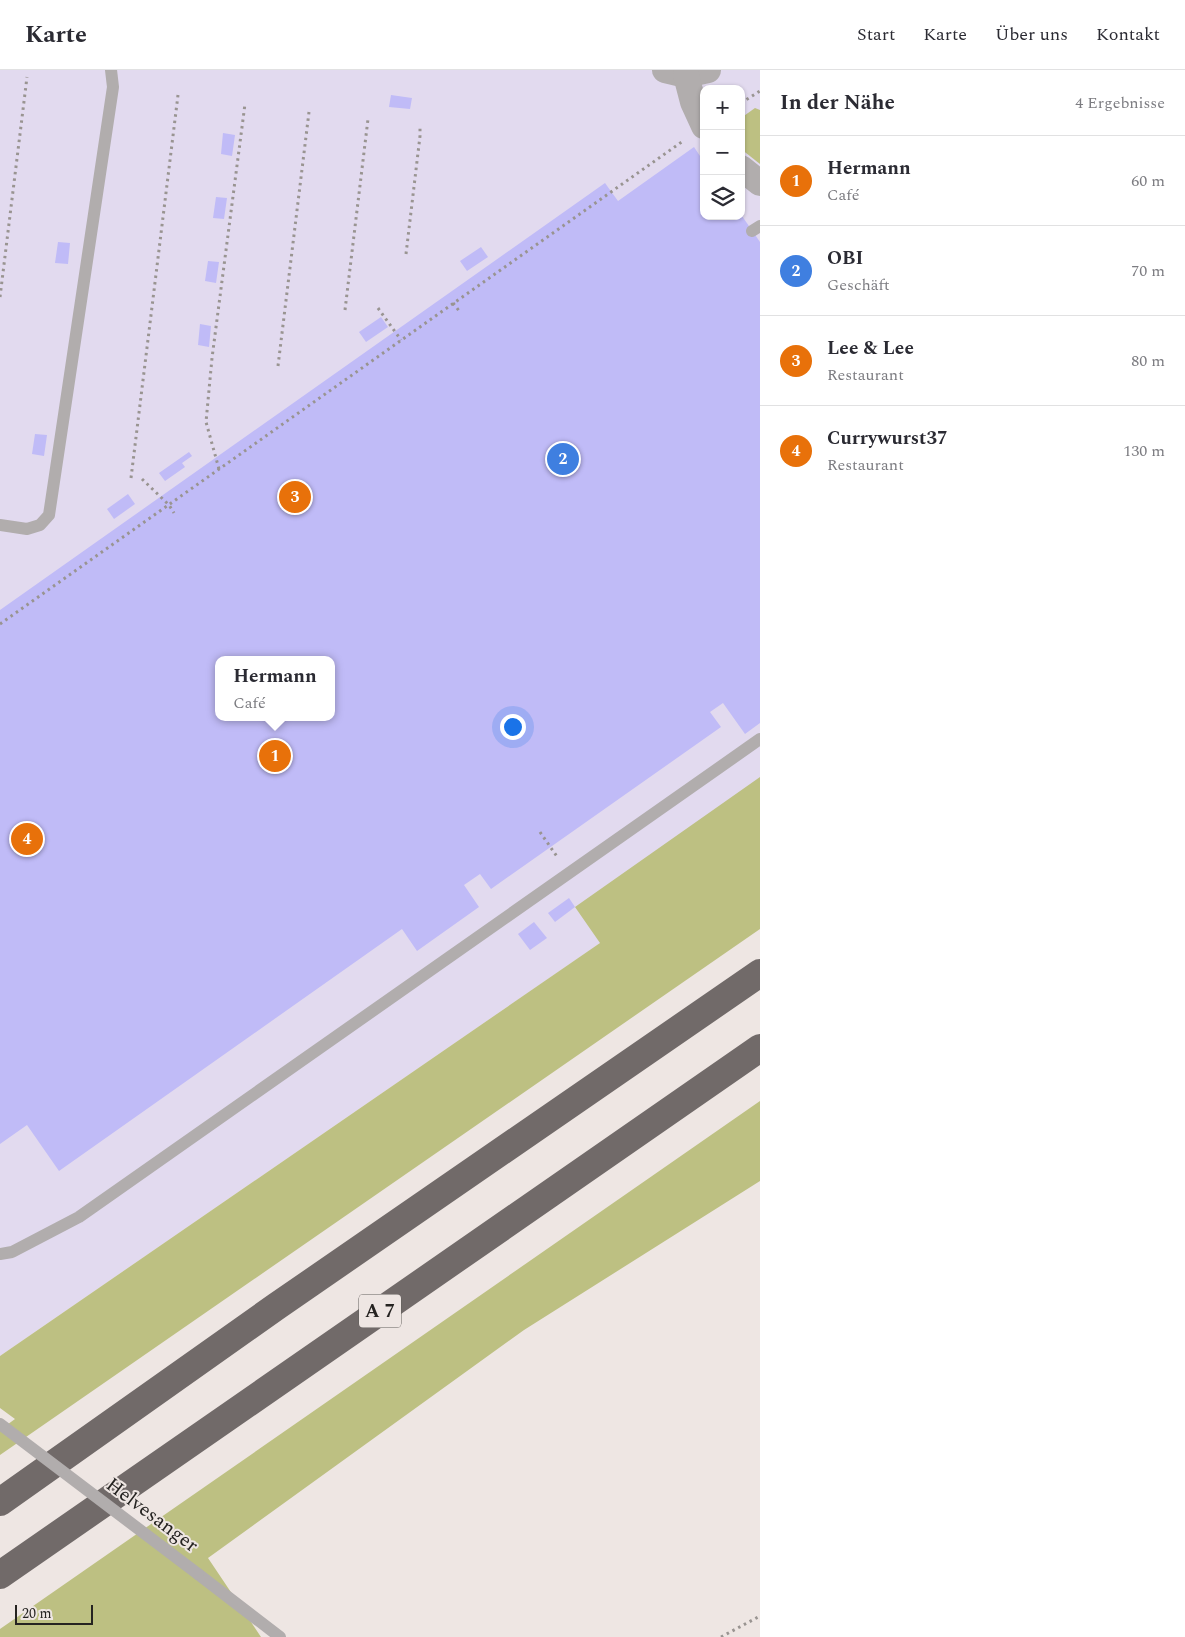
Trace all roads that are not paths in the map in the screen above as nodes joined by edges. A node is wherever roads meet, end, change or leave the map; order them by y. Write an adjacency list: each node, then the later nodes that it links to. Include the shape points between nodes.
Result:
1 (111, 70): 6 (lane, via 112,96 49,515 40,525 28,529)
2 (686, 71): 3 (street)
3 (700, 117)
4 (745, 171): 5 (street)
5 (760, 183)
6 (0, 526)
7 (760, 739): 10 (lane, via 79,1217 12,1252)
8 (760, 973): 12 (highway, via 277,1306)
9 (760, 1048): 13 (highway, A 7)
10 (0, 1254)
11 (0, 1424): 14 (lane, Helvesanger, bridge)
12 (0, 1502)
13 (0, 1575)
14 (280, 1637)

